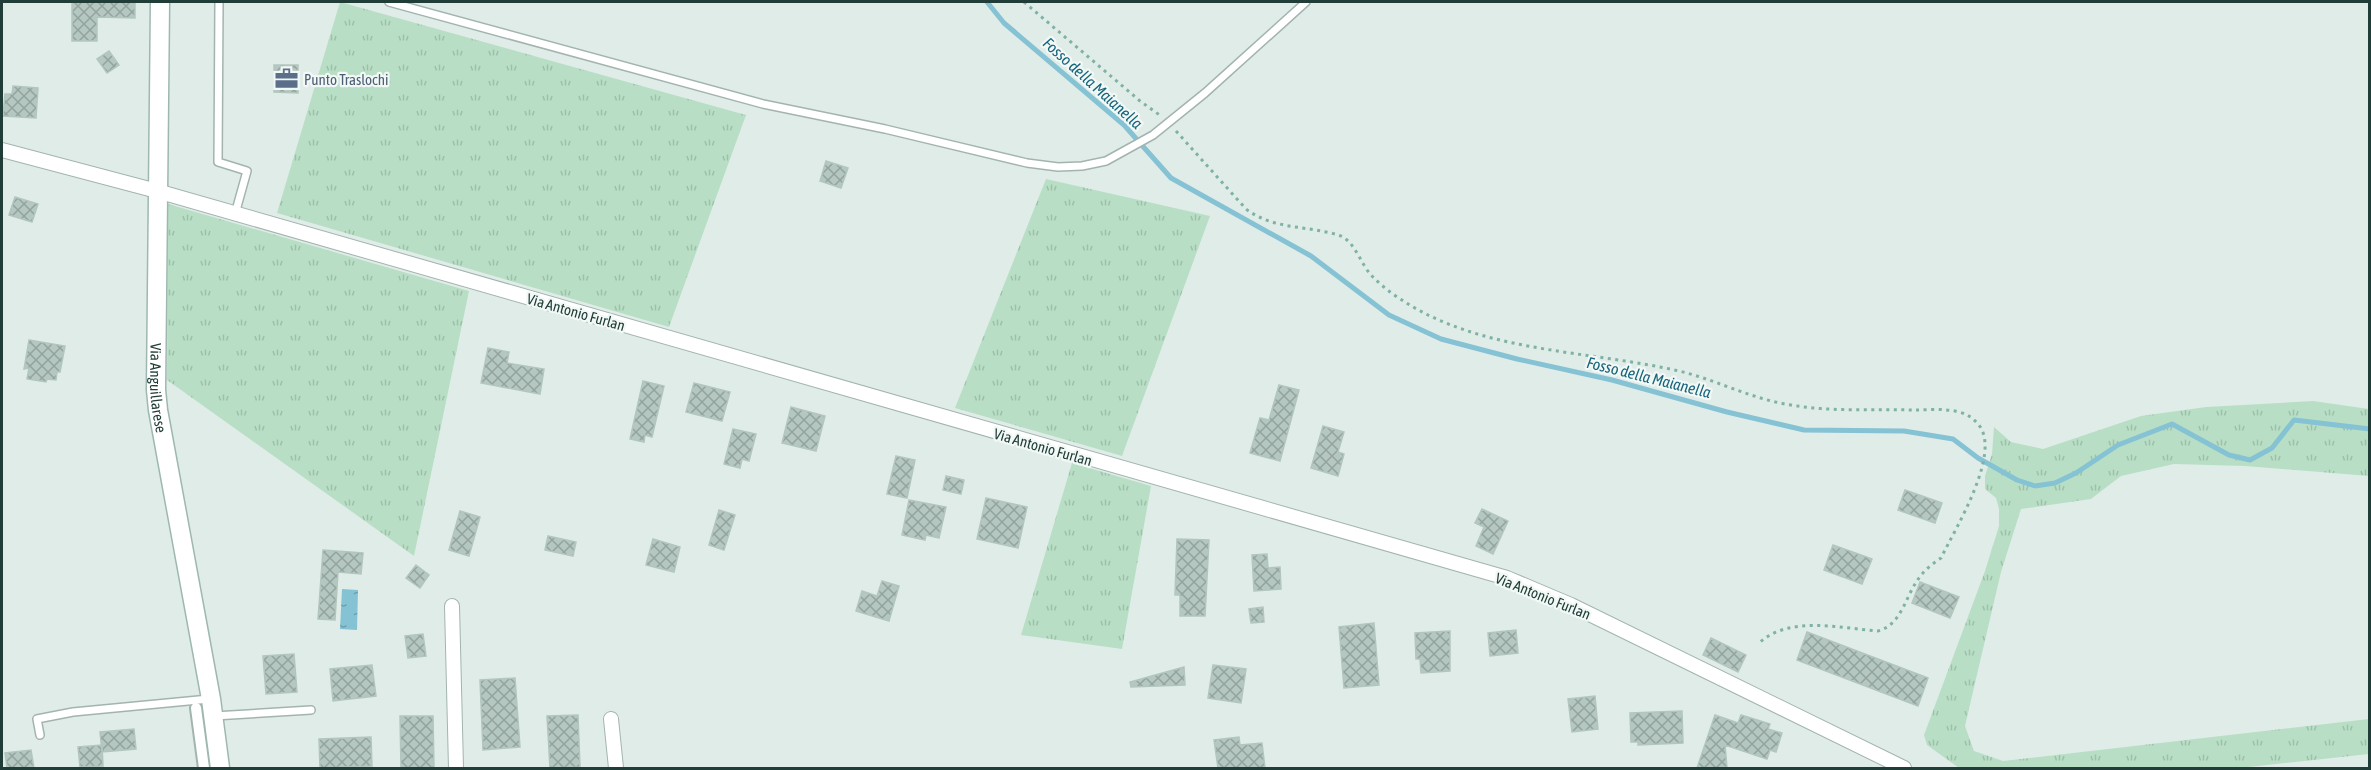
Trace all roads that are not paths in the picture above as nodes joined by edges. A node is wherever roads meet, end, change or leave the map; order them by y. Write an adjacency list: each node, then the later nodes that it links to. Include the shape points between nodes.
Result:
1 (160, 2): 6 (main road, Via Anguillarese)
2 (219, 2): 7 (lane, via 218,162 247,171)
3 (389, 2): 4 (lane, via 763,104 1058,167 1106,161 1153,135)
4 (1306, 2)
5 (2, 150): 6 (street, Via Antonio Furlan)
6 (157, 191): 7 (street, Via Antonio Furlan); 9 (main road, Via Anguillarese, via 156,390)
7 (236, 214): 17 (street, Via Antonio Furlan, via 1508,578)
8 (452, 606): 15 (street)
9 (207, 708): 10 (lane); 12 (lane, via 73,712 37,719); 13 (street); 14 (main road, Via Anguillarese)
10 (311, 710)
11 (611, 719): 16 (street)
12 (40, 735)
13 (204, 768)
14 (220, 768)
15 (456, 768)
16 (616, 768)
17 (1904, 768)

